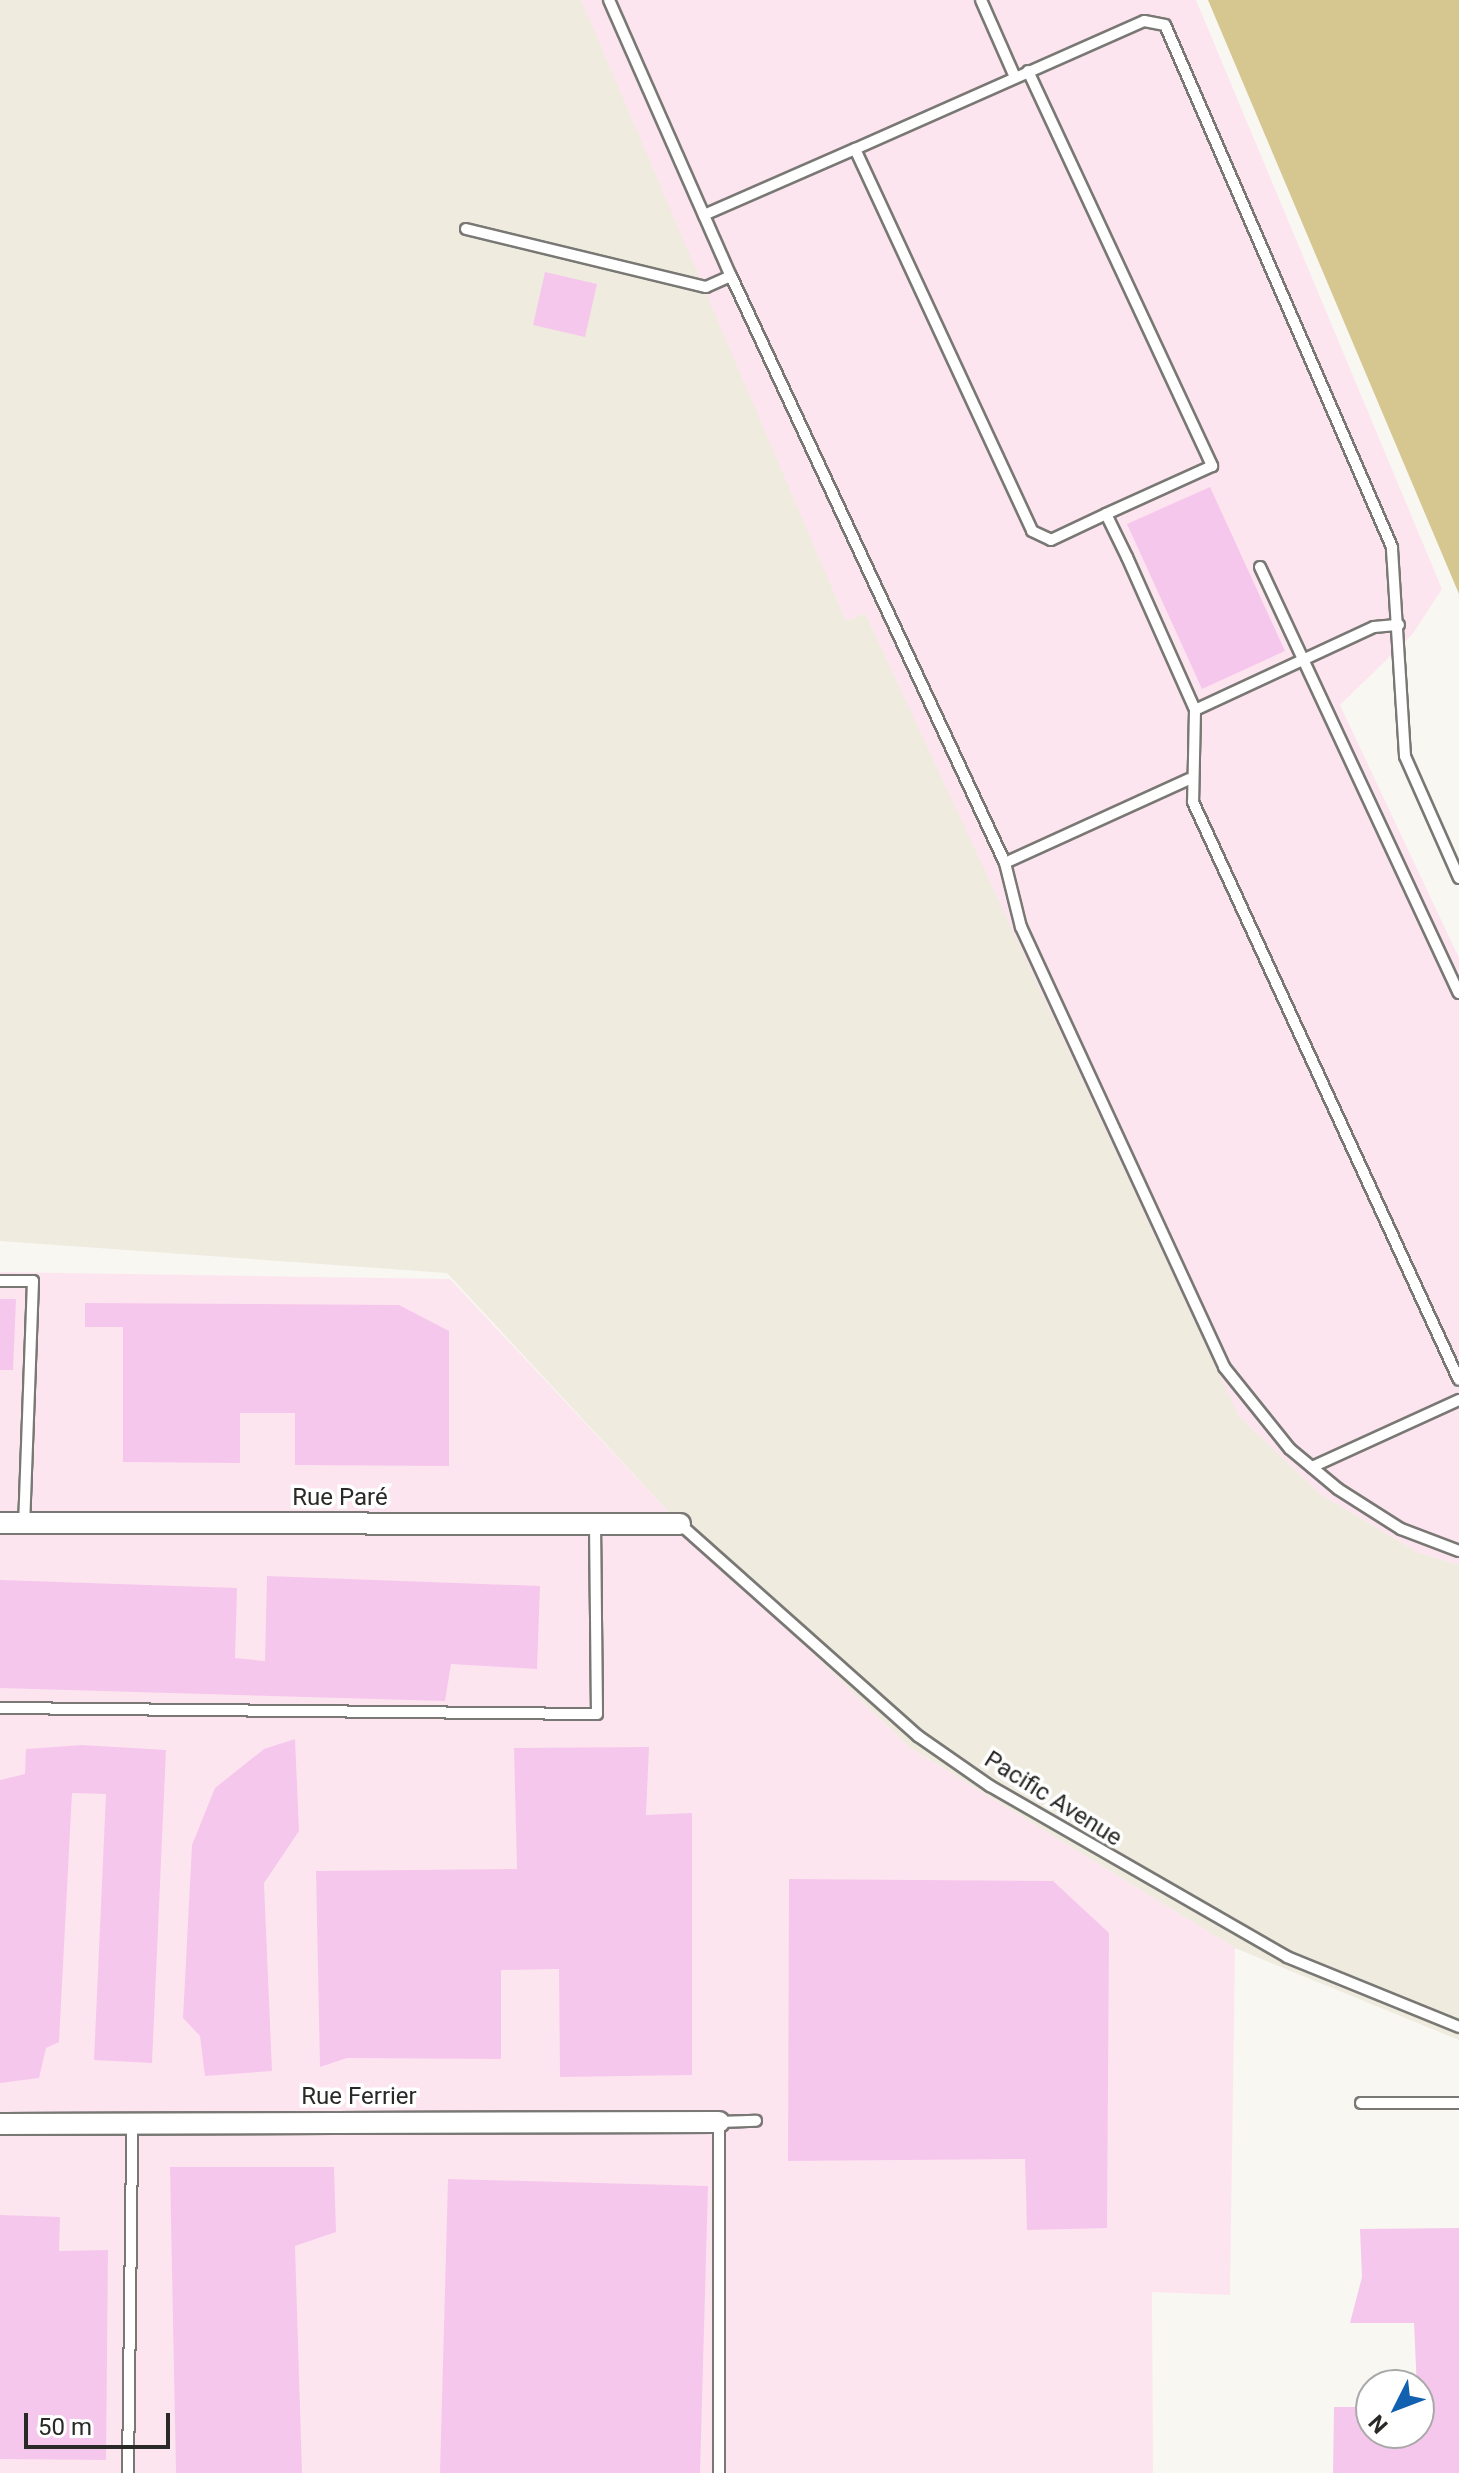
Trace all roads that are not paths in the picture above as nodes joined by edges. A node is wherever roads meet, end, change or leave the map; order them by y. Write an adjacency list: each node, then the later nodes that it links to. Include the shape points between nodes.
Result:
1 (609, 0): 6 (lane)
2 (981, 0): 4 (lane)
3 (1028, 71): 4 (lane); 9 (lane, via 1212,466); 11 (lane, via 1144,21 1160,21 1170,33 1392,547)
4 (1015, 77): 5 (lane)
5 (855, 149): 6 (lane); 9 (lane, via 1032,531 1051,540)
6 (704, 215): 8 (lane)
7 (466, 229): 8 (lane, via 706,287)
8 (731, 276): 15 (lane)
9 (1106, 514): 13 (lane)
10 (1260, 567): 12 (lane)
11 (1399, 625): 12 (lane, via 1374,627); 16 (lane, via 1405,756)
12 (1303, 661): 13 (lane); 17 (lane)
13 (1195, 710): 14 (lane)
14 (1189, 779): 15 (lane); 19 (lane)
15 (1005, 863): 21 (lane, via 1021,927 1224,1367)
16 (1459, 878)
17 (1459, 993)
18 (0, 1281): 23 (lane, via 33,1281)
19 (1459, 1380)
20 (1459, 1400): 21 (lane)
21 (1312, 1467): 26 (lane, via 1390,1522)
22 (0, 1523): 23 (street, Rue Paré)
23 (24, 1524): 24 (street, Rue Paré)
24 (595, 1524): 25 (street, Rue Paré); 27 (lane, via 597,1714)
25 (680, 1524): 28 (lane, Pacific Avenue, via 918,1736 990,1786 1287,1957)
26 (1459, 1551)
27 (0, 1708)
28 (1459, 2027)
29 (1361, 2103): 30 (lane)
30 (1459, 2103)
31 (756, 2121): 32 (lane)
32 (719, 2122): 34 (street, Rue Ferrier); 36 (lane)
33 (0, 2124): 34 (street, Rue Ferrier)
34 (132, 2124): 35 (lane)
35 (128, 2473)
36 (719, 2473)

